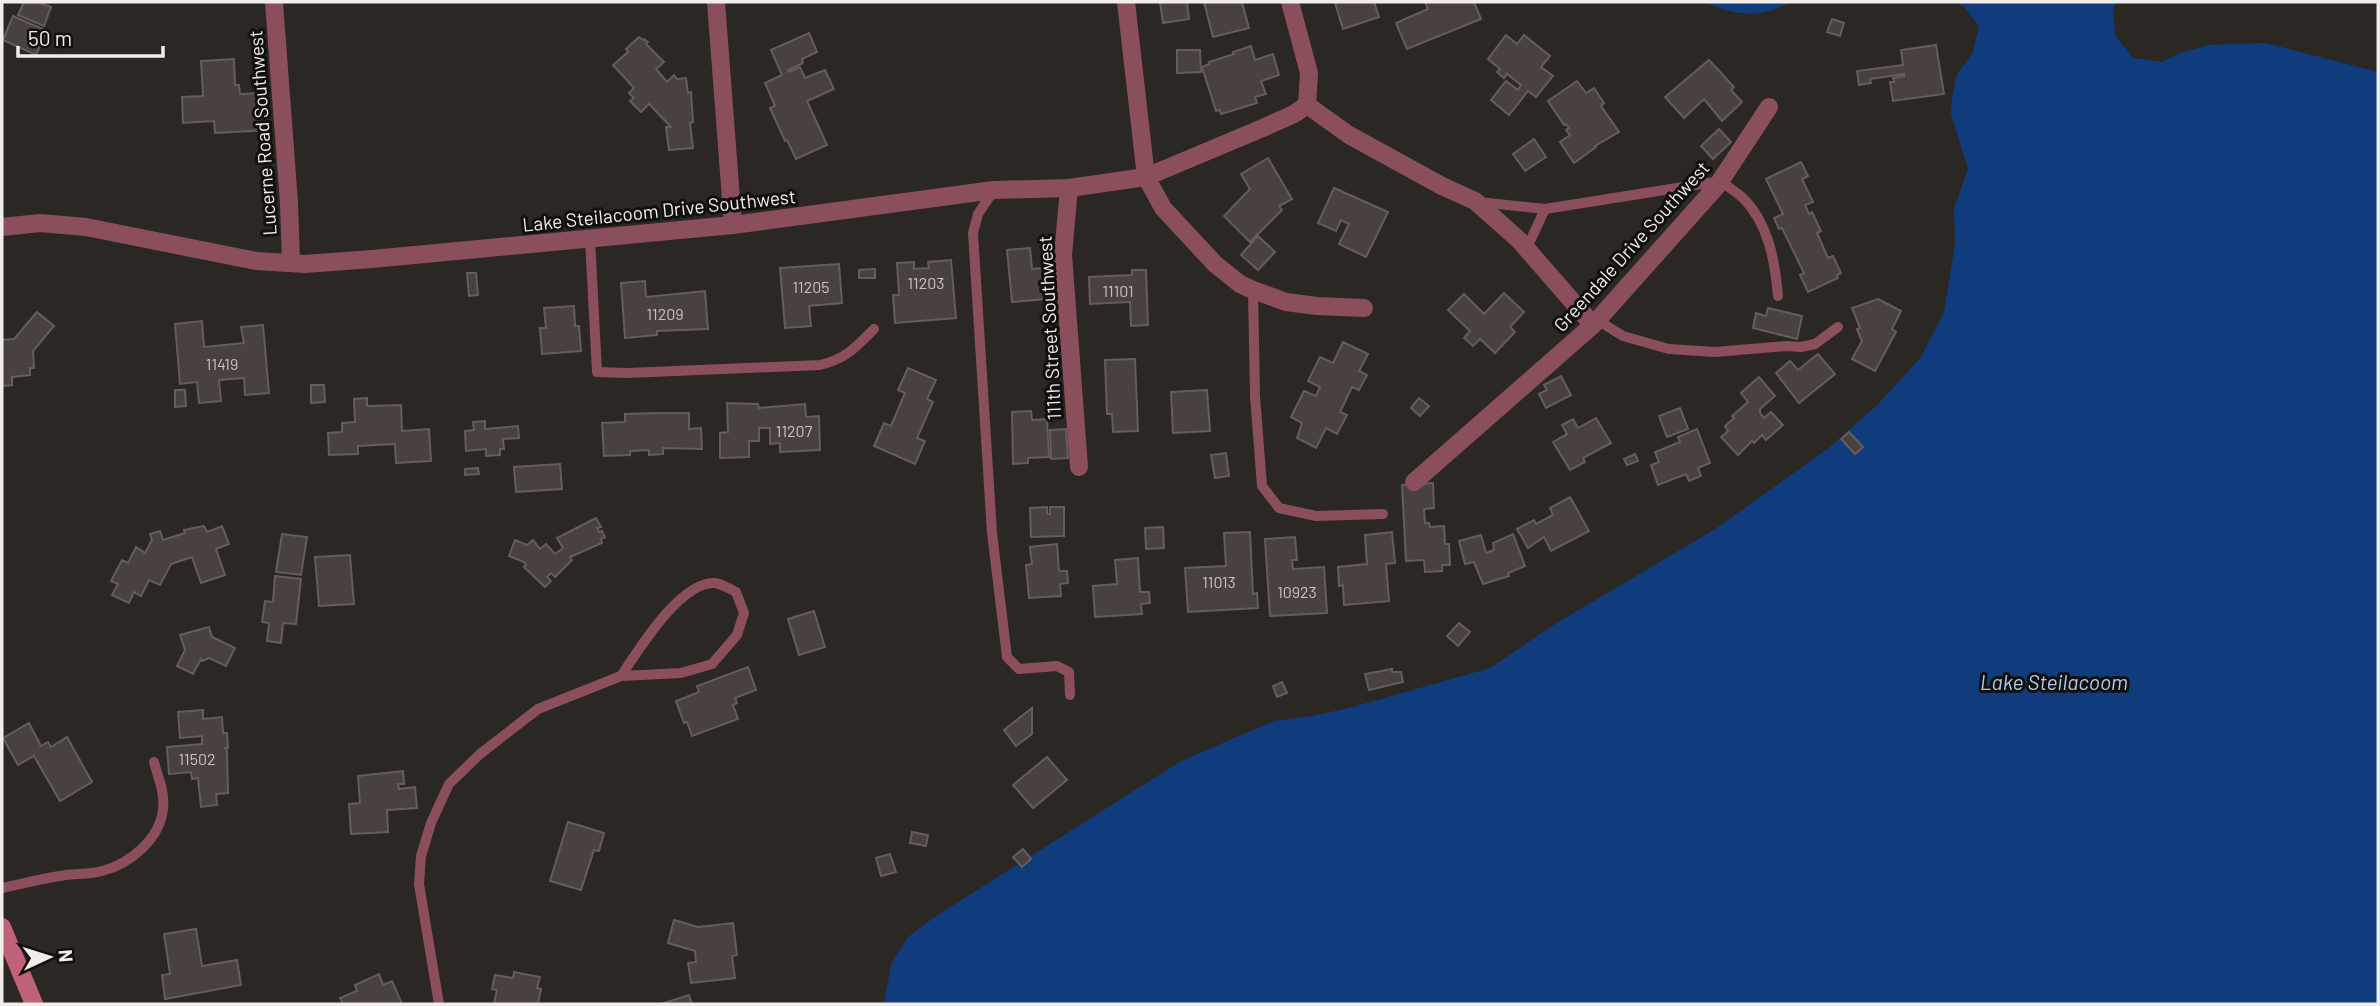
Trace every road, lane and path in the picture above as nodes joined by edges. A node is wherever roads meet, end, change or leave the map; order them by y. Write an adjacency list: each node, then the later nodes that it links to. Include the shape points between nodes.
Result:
1 (274, 2): 17 (street, Lucerne Road Southwest)
2 (716, 2): 13 (street)
3 (1126, 2): 7 (street)
4 (1290, 2): 5 (street, via 1308,73)
5 (1307, 105): 7 (street, Lake Steilacoom Drive Southwest); 11 (street, via 1349,135)
6 (1769, 107): 8 (street, Greendale Drive Southwest)
7 (1146, 177): 9 (street, Lake Steilacoom Drive Southwest); 18 (street, via 1163,208 1215,264)
8 (1721, 181): 12 (lane); 19 (lane, via 1744,200 1770,242); 21 (street, Greendale Drive Southwest)
9 (1069, 188): 10 (street, Lake Steilacoom Drive Southwest); 24 (street, 111th Street Southwest, via 1063,256)
10 (994, 190): 13 (street, Lake Steilacoom Drive Southwest); 28 (lane, via 978,214 973,233 992,533 1007,657 1019,669 1058,666 1069,673)
11 (1475, 201): 12 (lane); 16 (street)
12 (1545, 209): 16 (lane)
13 (733, 225): 15 (street, Lake Steilacoom Drive Southwest)
14 (2, 227): 17 (street, Lake Steilacoom Drive Southwest, via 40,223 86,227 256,261)
15 (590, 239): 17 (street, Lake Steilacoom Drive Southwest); 23 (lane, via 597,372 820,365 848,355)
16 (1526, 250): 21 (street)
17 (290, 262)
18 (1253, 290): 20 (street, via 1286,302); 26 (lane, via 1262,486 1279,509 1316,516)
19 (1777, 296)
20 (1364, 308)
21 (1595, 323): 22 (lane, via 1669,349 1716,352 1801,347 1815,344); 25 (street, Greendale Drive Southwest)
22 (1838, 327)
23 (874, 328)
24 (1079, 467)
25 (1414, 482)
26 (1383, 514)
27 (621, 676): 27 (lane, via 647,636 687,593 716,583 736,592 744,613 737,635 712,664 681,673); 33 (lane, via 538,709 449,784 421,856 419,884)
28 (1070, 695)
29 (154, 762): 30 (lane, via 163,809 150,840 135,854 102,871)
30 (2, 888)
31 (2, 927): 32 (main road)
32 (34, 1004)
33 (439, 1004)

